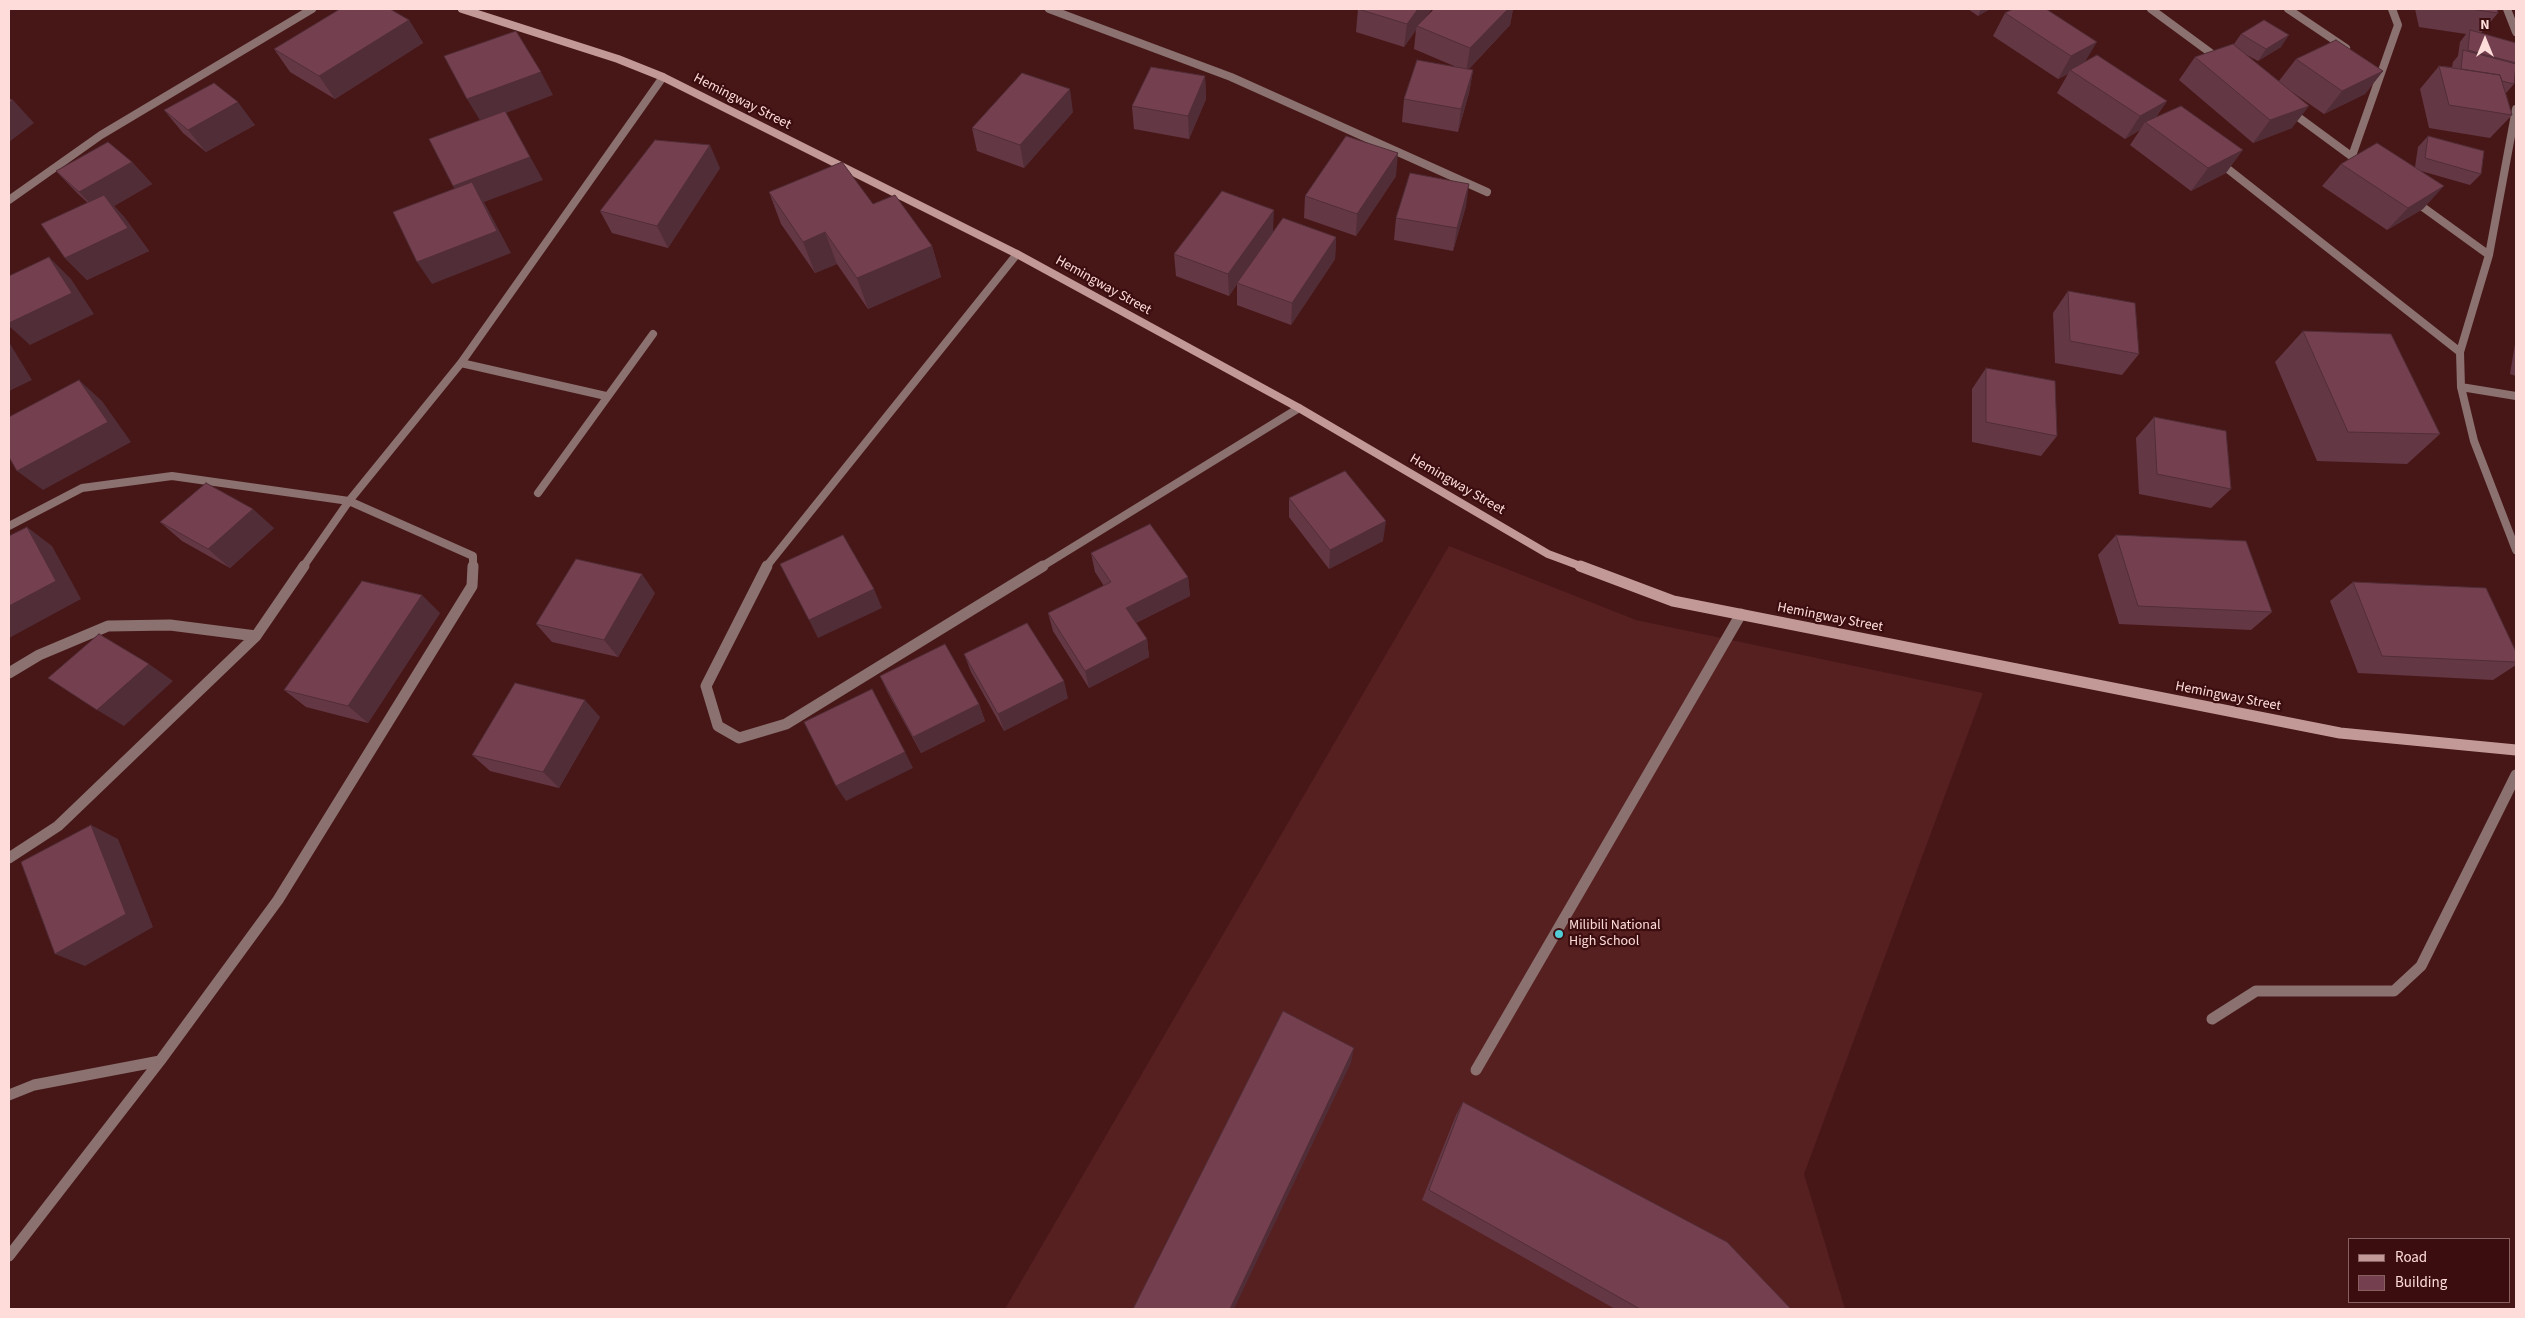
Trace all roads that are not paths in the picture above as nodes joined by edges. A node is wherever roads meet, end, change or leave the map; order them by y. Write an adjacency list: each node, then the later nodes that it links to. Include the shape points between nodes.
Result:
1 (312, 9): 21 (street, via 101,135)
2 (462, 9): 13 (main road, Hemingway Street, via 618,59)
3 (1050, 9): 19 (street, via 1231,77)
4 (2152, 9): 10 (street)
5 (2288, 9): 9 (street)
6 (2392, 9): 12 (street, via 2398,25)
7 (2506, 9): 8 (street)
8 (2516, 32)
9 (2351, 51)
10 (2224, 62)
11 (2374, 66): 12 (street)
12 (2382, 72): 17 (street)
13 (663, 78): 22 (main road, Hemingway Street); 26 (street)
14 (2280, 103): 17 (street)
15 (2516, 109): 23 (street)
16 (2211, 156): 25 (street)
17 (2352, 156): 18 (street)
18 (2368, 168)
19 (1487, 192)
20 (2408, 197): 23 (street)
21 (9, 200)
22 (1017, 254): 30 (main road, Hemingway Street); 30 (street, via 765,568 706,686 718,726 739,738 786,724)
23 (2489, 255): 25 (street)
24 (653, 334): 28 (street)
25 (2460, 352): 27 (street)
26 (461, 363): 28 (street); 32 (street)
27 (2461, 387): 29 (street); 34 (street, via 2474,441)
28 (606, 396): 31 (street)
29 (2516, 396)
30 (1299, 408): 35 (main road, Hemingway Street, via 1548,554 1673,601)
31 (538, 493)
32 (349, 501): 33 (street, via 172,476 82,488); 36 (street); 42 (street, via 473,556 472,586 278,900)
33 (9, 526)
34 (2516, 550)
35 (1740, 614): 38 (main road, Hemingway Street, via 2340,733); 43 (street)
36 (256, 636): 37 (street, via 170,625 108,626 39,655); 40 (street, via 58,826)
37 (9, 672)
38 (2516, 750)
39 (2516, 775): 41 (street, via 2421,966 2394,991 2256,991)
40 (9, 858)
41 (2212, 1019)
42 (160, 1061): 44 (street, via 34,1085); 45 (street)
43 (1476, 1070)
44 (9, 1095)
45 (9, 1256)

